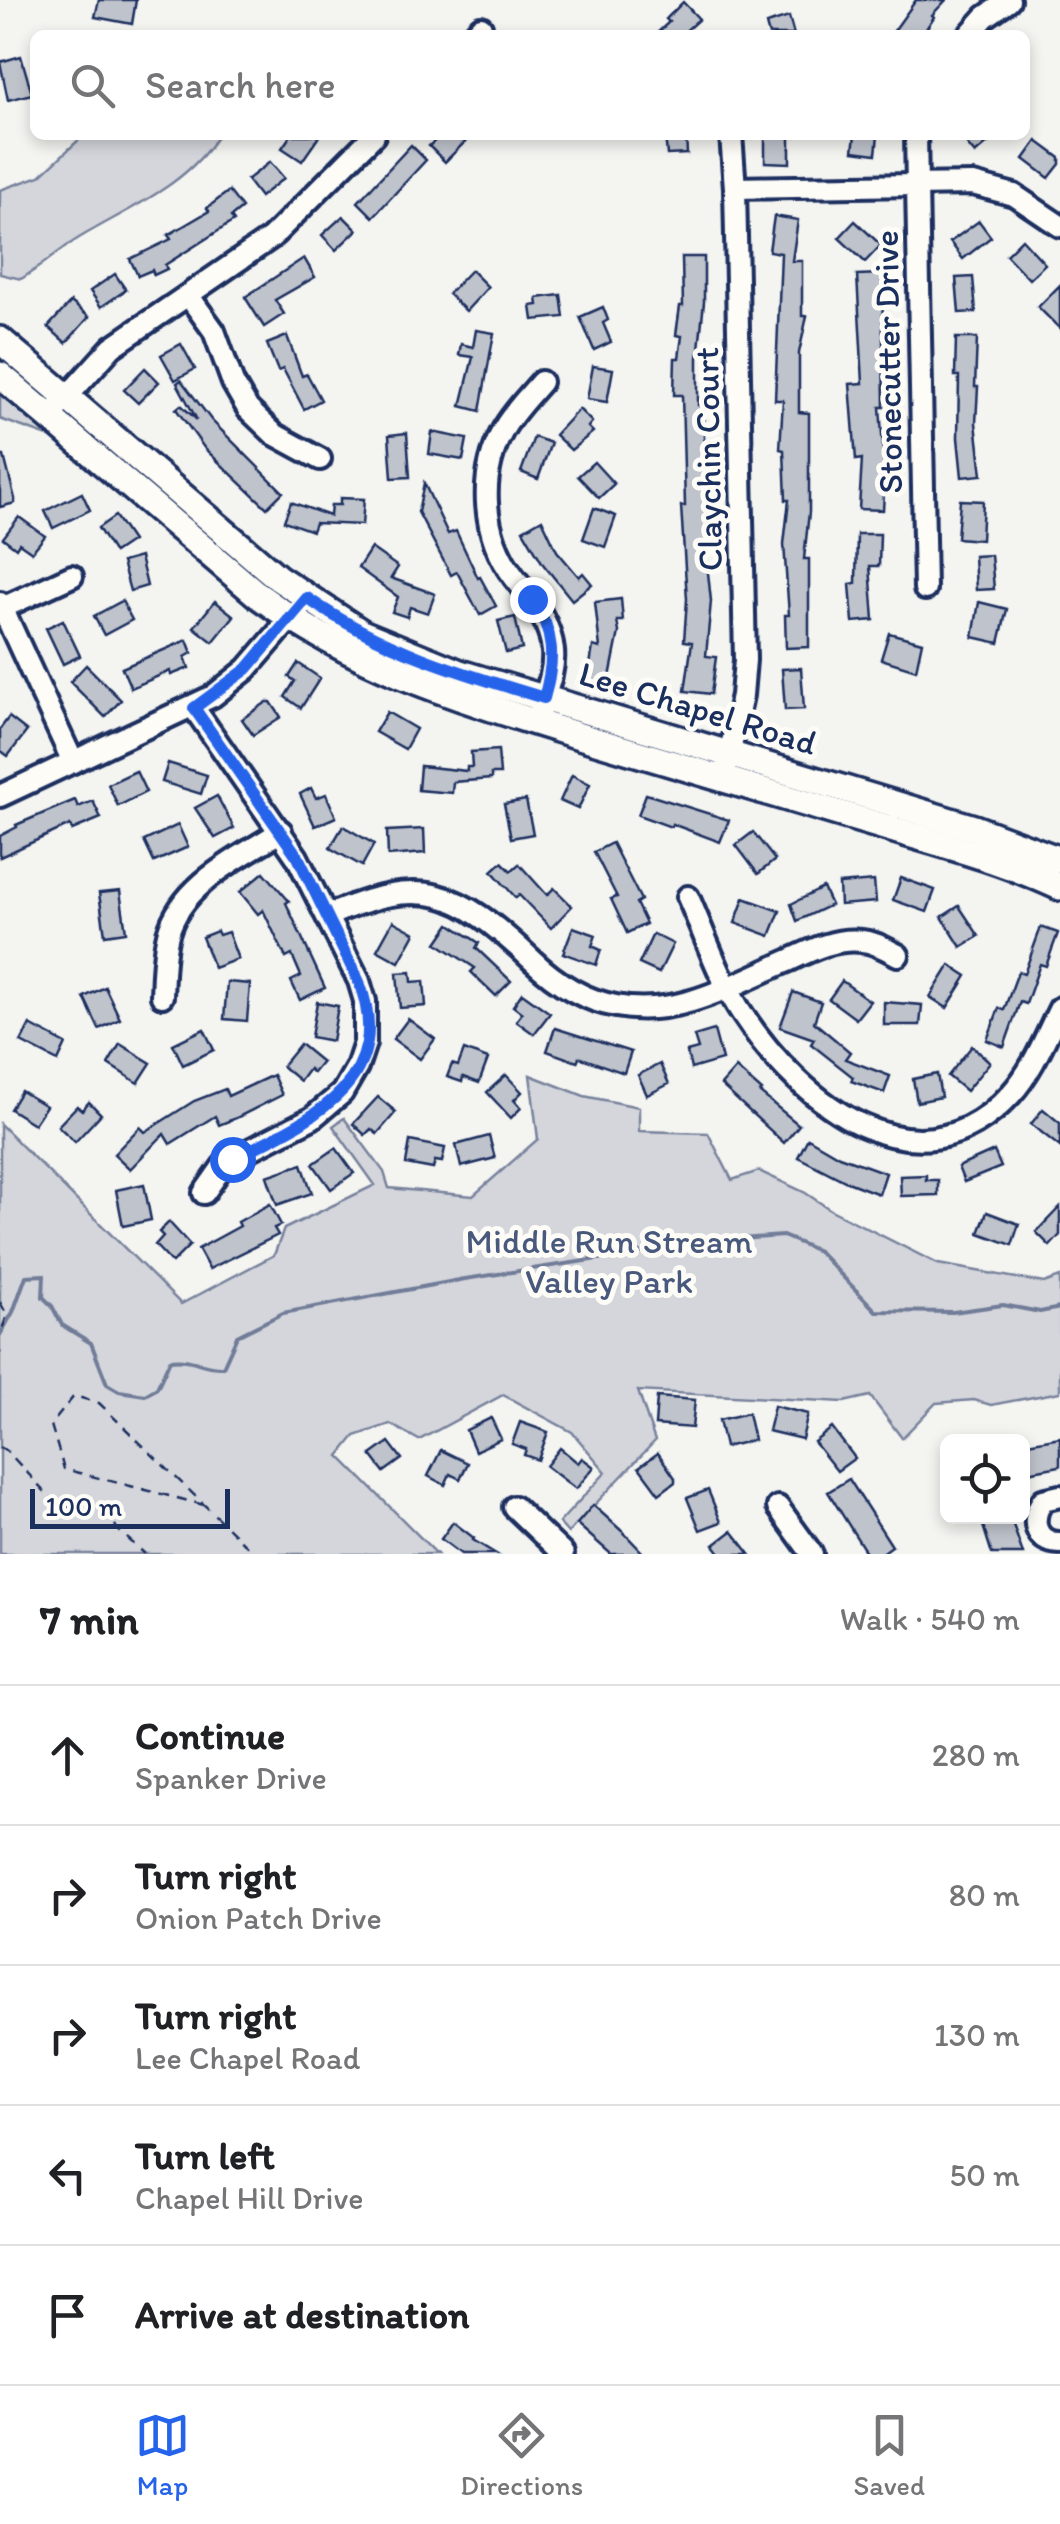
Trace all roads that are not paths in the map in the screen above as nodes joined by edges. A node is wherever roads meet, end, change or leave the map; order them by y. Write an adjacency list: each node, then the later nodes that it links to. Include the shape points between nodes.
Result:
1 (1010, 0): 2 (street)
2 (974, 30)
3 (369, 140): 9 (street, via 271,238)
4 (731, 140): 7 (street, Claychin Court)
5 (916, 140): 6 (street, Stonecutter Drive)
6 (916, 184): 7 (street); 8 (street, via 994,188); 16 (street, Stonecutter Drive)
7 (736, 188): 22 (street, Claychin Court, via 745,660)
8 (1060, 226)
9 (188, 295): 13 (street, via 112,348); 14 (street, via 214,330 248,410 274,434)
10 (0, 340): 13 (main road, Lee Chapel Road)
11 (0, 375): 13 (main road, Lee Chapel Road)
12 (541, 382): 21 (street, via 497,441 486,506 506,565 550,633 553,664)
13 (58, 408): 17 (main road, Lee Chapel Road); 19 (main road, Lee Chapel Road)
14 (320, 459)
15 (72, 576): 18 (street)
16 (925, 588)
17 (307, 598): 19 (street); 21 (main road, Lee Chapel Road, via 394,648)
18 (1, 605): 23 (street)
19 (290, 619): 20 (street, via 247,669); 21 (main road, Lee Chapel Road, via 392,674)
20 (194, 708): 23 (street); 26 (street)
21 (540, 710): 22 (main road, Lee Chapel Road); 24 (main road, Lee Chapel Road)
22 (730, 754): 24 (street, Claychin Court); 27 (main road, Lee Chapel Road)
23 (73, 762): 25 (street)
24 (723, 780): 28 (main road, Lee Chapel Road, via 956,848)
25 (0, 796)
26 (281, 831): 30 (street); 33 (street, via 202,883 182,904 167,936)
27 (1060, 860)
28 (1060, 887)
29 (688, 896): 32 (street)
30 (327, 916): 32 (street, via 374,896 426,893 483,915 554,980 601,1002 658,1009); 35 (street, via 365,1001 366,1042 357,1067 327,1108 232,1159)
31 (898, 955): 32 (street, via 872,942 832,942)
32 (728, 987): 34 (street, via 780,1064 835,1112 866,1129 910,1138 955,1132 990,1115 1022,1081)
33 (162, 996)
34 (1060, 1008)
35 (204, 1192)
36 (1060, 1496): 39 (street, via 1043,1500 1035,1520 1044,1540)
37 (514, 1507): 40 (street)
38 (778, 1507): 41 (street)
39 (1060, 1543)
40 (563, 1554)
41 (812, 1554)

